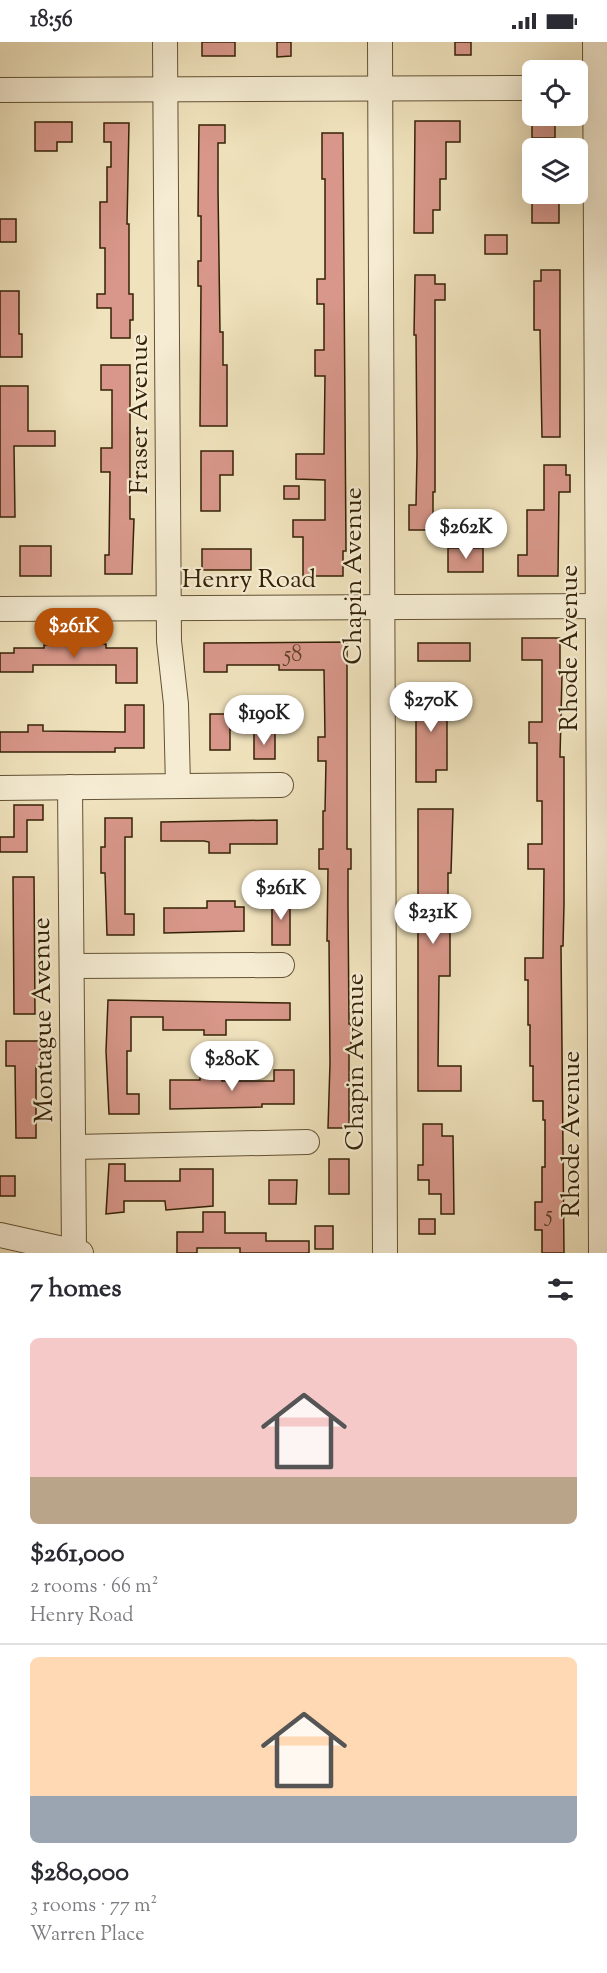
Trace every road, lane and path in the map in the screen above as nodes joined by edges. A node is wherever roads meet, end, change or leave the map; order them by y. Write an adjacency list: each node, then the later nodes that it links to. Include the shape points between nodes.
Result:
1 (165, 42): 8 (street, Fraser Avenue)
2 (380, 42): 6 (street, Chapin Avenue)
3 (595, 42): 5 (street, Rhode Avenue)
4 (522, 88): 6 (street)
5 (593, 88): 9 (street, Rhode Avenue)
6 (381, 89): 8 (street); 10 (street, Chapin Avenue)
7 (0, 90): 8 (street)
8 (166, 90): 12 (street, Fraser Avenue)
9 (602, 606): 10 (street, Henry Road); 24 (street, Rhode Avenue)
10 (383, 608): 12 (street, Henry Road); 23 (street, Chapin Avenue)
11 (0, 609): 12 (street, Henry Road)
12 (170, 609): 14 (street, Fraser Avenue)
13 (281, 785): 14 (street)
14 (178, 786): 15 (street)
15 (70, 787): 16 (street); 18 (street, Montague Avenue)
16 (0, 788)
17 (282, 965): 18 (street)
18 (72, 966): 20 (street, Montague Avenue)
19 (307, 1142): 20 (street)
20 (74, 1147): 22 (street, Montague Avenue)
21 (0, 1235): 22 (street)
22 (78, 1252)
23 (385, 1253)
24 (601, 1253)

